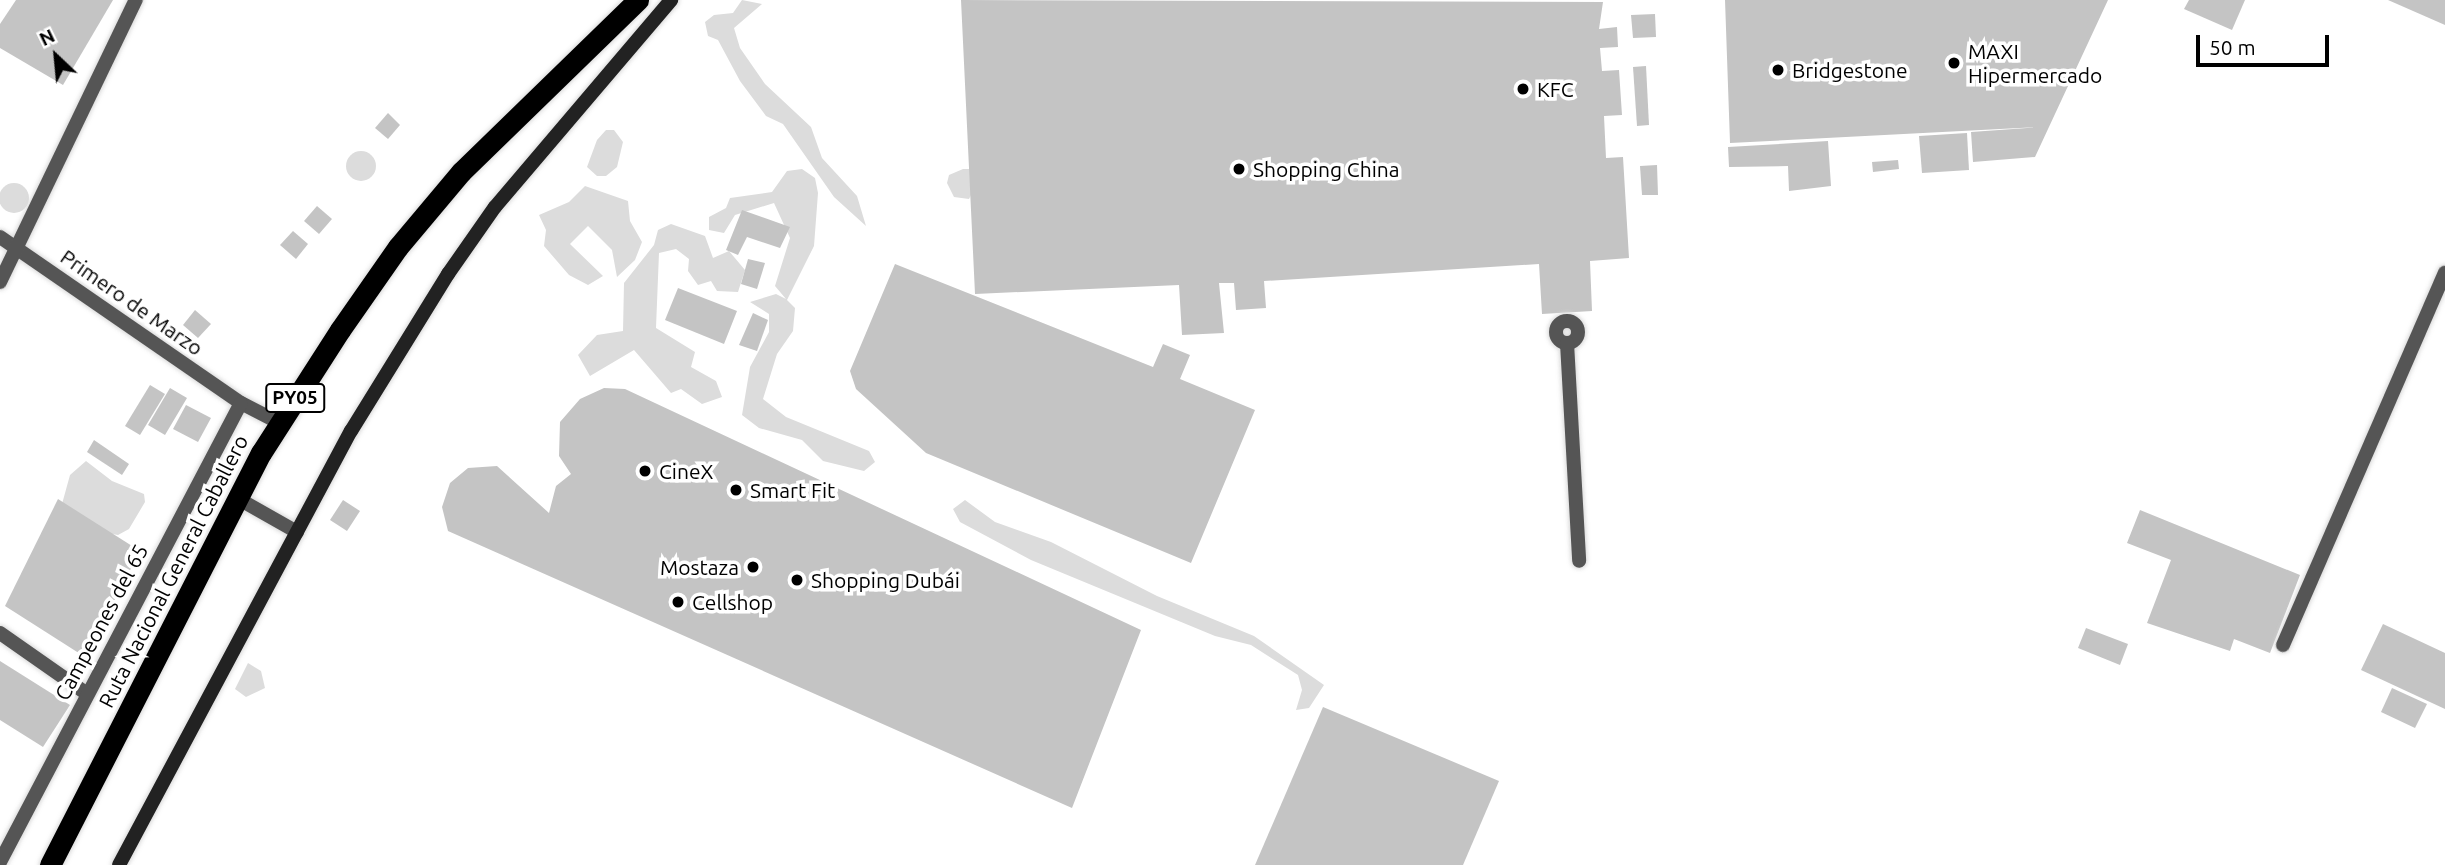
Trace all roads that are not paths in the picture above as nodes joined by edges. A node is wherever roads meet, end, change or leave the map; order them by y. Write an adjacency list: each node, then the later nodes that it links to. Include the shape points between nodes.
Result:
1 (136, 0): 5 (street)
2 (638, 0): 11 (highway, Ruta Nacional General Caballero / PY05, via 461,172 398,247)
3 (671, 0): 13 (street, via 495,207 448,274)
4 (0, 237): 5 (street, Primero de Marzo)
5 (17, 248): 7 (street); 10 (street, Primero de Marzo)
6 (2445, 273): 8 (street)
7 (0, 282)
8 (2441, 293): 16 (street)
9 (1566, 316): 14 (street, via 1556,331 1567,343)
10 (241, 403): 11 (street, Primero de Marzo); 17 (street, Campeones del 65)
11 (278, 422): 12 (highway, Ruta Nacional General Caballero / PY05)
12 (237, 498): 13 (street); 19 (highway, Ruta Nacional General Caballero / PY05)
13 (297, 532): 20 (street)
14 (1579, 561)
15 (0, 633): 17 (street)
16 (2283, 645)
17 (87, 694): 18 (street, Campeones del 65)
18 (0, 862)
19 (50, 865)
20 (119, 865)

